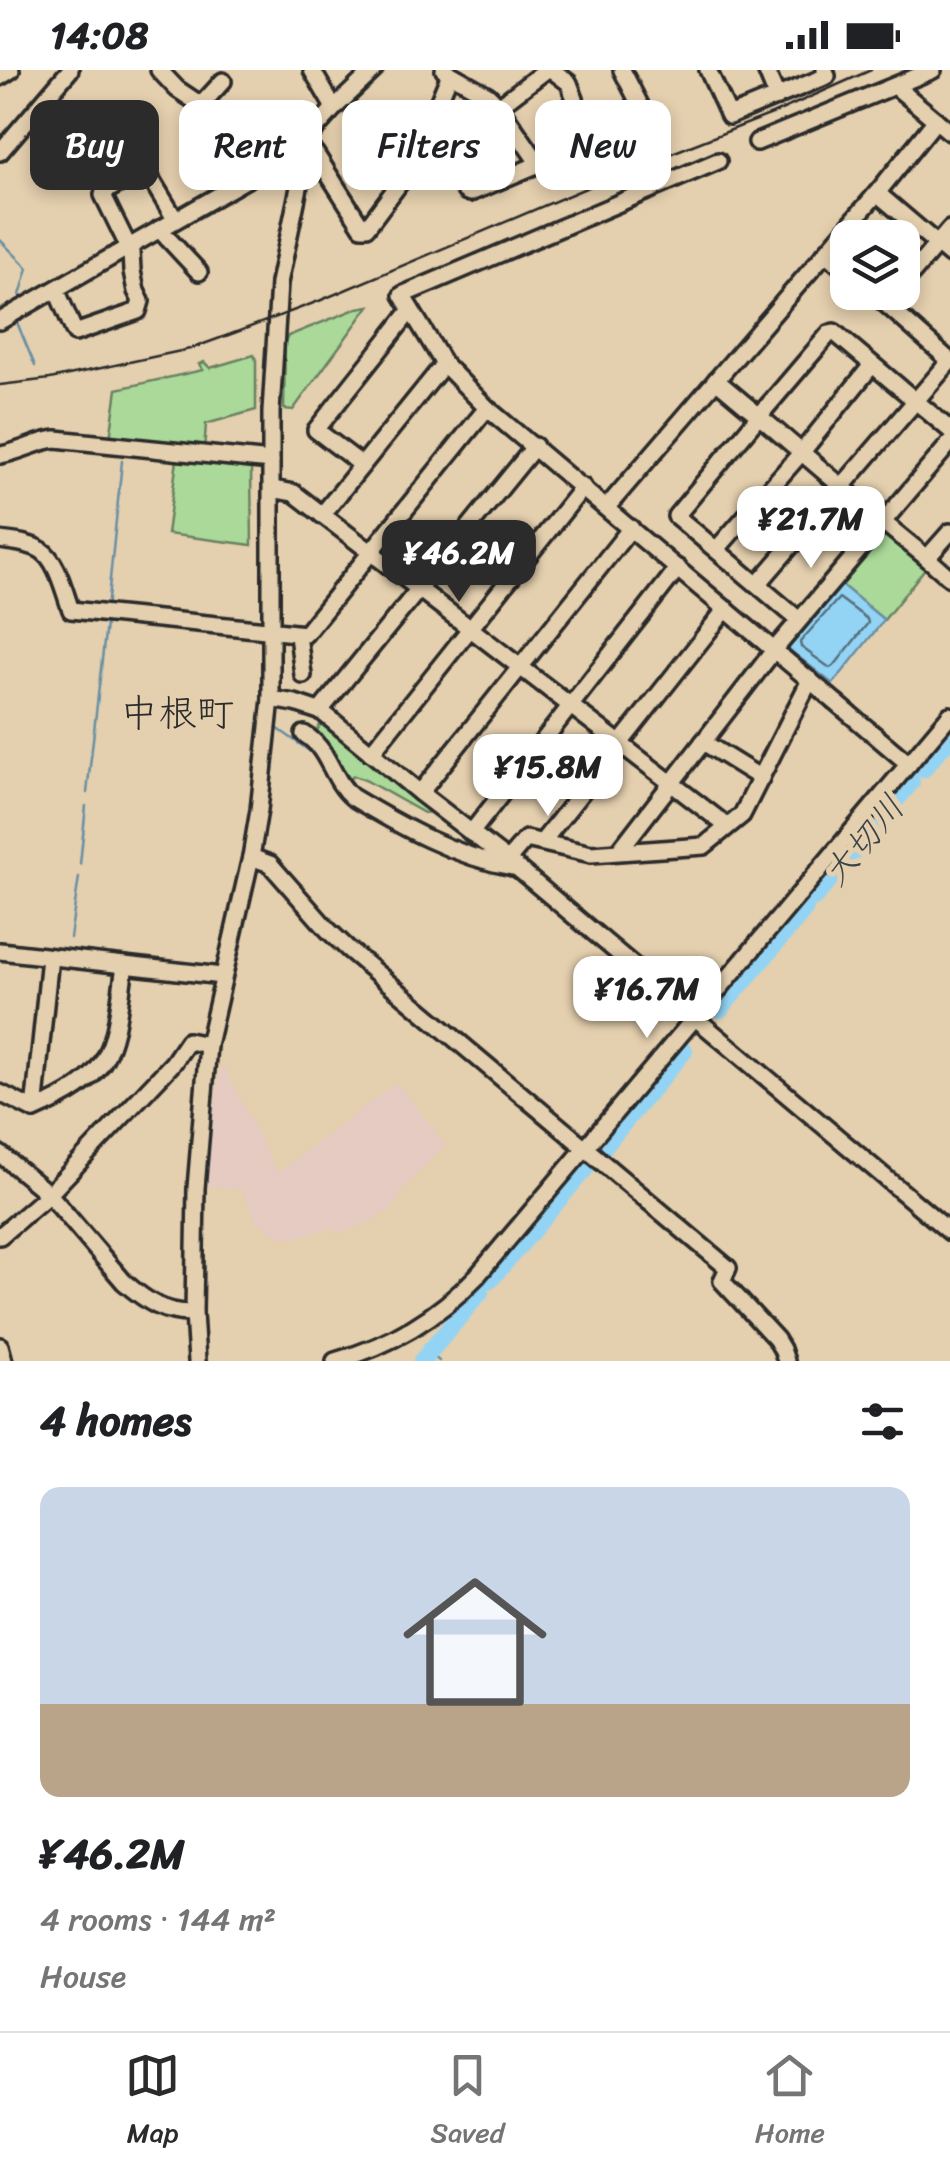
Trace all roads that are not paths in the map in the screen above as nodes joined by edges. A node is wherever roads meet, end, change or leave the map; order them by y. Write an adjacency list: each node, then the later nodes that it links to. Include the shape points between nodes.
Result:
1 (12, 70): 13 (street)
2 (70, 70): 29 (street)
3 (159, 70): 17 (street)
4 (312, 70): 23 (street)
5 (374, 70): 23 (street)
6 (549, 70): 20 (street); 21 (street, via 569,83)
7 (622, 70): 22 (street)
8 (708, 70): 16 (street, via 729,116)
9 (766, 70): 16 (street)
10 (825, 70): 16 (street, via 827,76)
11 (933, 70): 15 (street)
12 (447, 72): 19 (street); 32 (street, via 410,168 367,227)
13 (0, 77)
14 (223, 81): 18 (street)
15 (894, 86): 24 (street); 28 (street)
16 (777, 97)
17 (194, 100)
18 (206, 100)
19 (493, 100)
20 (506, 100)
21 (576, 100)
22 (637, 100)
23 (334, 108): 25 (street)
24 (936, 120): 27 (street); 37 (street)
25 (322, 124)
26 (515, 130): 30 (street)
27 (950, 132)
28 (756, 142)
29 (0, 152)
30 (535, 158)
31 (718, 161): 48 (street, via 402,295)
32 (322, 164)
33 (108, 190): 41 (street, via 103,195)
34 (159, 190): 38 (street)
35 (227, 190): 38 (street)
36 (296, 190): 63 (street, via 279,283)
37 (877, 193): 42 (street); 43 (street)
38 (175, 219): 39 (street)
39 (159, 228): 41 (street); 46 (street)
40 (950, 229): 42 (street)
41 (129, 247): 47 (street); 47 (street, via 138,311 75,333)
42 (944, 249): 45 (street)
43 (825, 253): 44 (street); 54 (street)
44 (830, 257)
45 (920, 270)
46 (199, 272)
47 (56, 289): 50 (street)
48 (411, 310): 52 (street); 64 (street, via 316,430)
49 (903, 310): 51 (street)
50 (1, 318)
51 (950, 361): 55 (street)
52 (444, 364): 56 (street); 64 (street)
53 (872, 365): 55 (street); 57 (street, via 834,332); 61 (street)
54 (716, 380): 57 (street); 68 (street)
55 (916, 400): 58 (street); 66 (street)
56 (487, 408): 60 (street); 75 (street)
57 (759, 416): 61 (street); 74 (street, via 676,516)
58 (950, 430)
59 (950, 443): 70 (street)
60 (535, 446): 65 (street); 80 (street)
61 (801, 452): 66 (street); 74 (street)
62 (0, 455): 63 (street, via 56,439)
63 (271, 461): 67 (street)
64 (362, 466): 69 (street)
65 (583, 487): 68 (street); 83 (street)
66 (842, 487): 70 (street); 79 (street)
67 (272, 489): 69 (street, via 294,493); 84 (street)
68 (608, 507): 71 (street)
69 (322, 515): 75 (street)
70 (883, 522): 76 (street); 82 (street)
71 (631, 528): 77 (street); 87 (street)
72 (950, 532): 76 (street)
73 (0, 540): 84 (street, via 45,552 70,610)
74 (717, 549): 79 (street)
75 (371, 554): 80 (street); 85 (street)
76 (927, 558): 78 (street)
77 (678, 568): 81 (street); 91 (street)
78 (950, 578)
79 (758, 584): 82 (street)
80 (419, 591): 83 (street); 92 (street)
81 (726, 610): 86 (street); 96 (street)
82 (799, 620): 86 (street)
83 (468, 629): 87 (street); 97 (street)
84 (272, 631): 85 (street); 90 (street)
85 (298, 635): 88 (street)
86 (775, 649): 89 (street); 95 (street)
87 (520, 668): 91 (street); 101 (street)
88 (303, 675)
89 (810, 680): 98 (street); 99 (street)
90 (271, 700): 92 (street); 106 (street)
91 (570, 706): 96 (street); 103 (street)
92 (322, 712): 97 (street)
93 (950, 715): 98 (street)
94 (304, 734): 107 (street, via 316,741 341,788 382,815 485,862)
95 (703, 742): 99 (street); 100 (street)
96 (619, 744): 100 (street); 104 (street)
97 (371, 753): 101 (street)
98 (909, 764): 112 (street)
99 (761, 778): 102 (street, via 742,815)
100 (671, 782): 102 (street); 105 (street)
101 (420, 793): 103 (street)
102 (727, 826): 105 (street, via 704,846)
103 (470, 833): 107 (street)
104 (543, 841): 105 (street, via 591,854); 107 (street, via 526,839)
105 (619, 852)
106 (250, 857): 111 (street); 116 (street, via 270,864 348,949)
107 (512, 864): 112 (street)
108 (0, 951): 109 (street)
109 (50, 957): 110 (street); 115 (street)
110 (124, 965): 111 (street); 115 (street, via 106,1059 88,1080)
111 (222, 976): 113 (street)
112 (695, 1018): 116 (street); 119 (street)
113 (208, 1045): 118 (street, via 188,1042); 121 (street)
114 (0, 1093): 115 (street)
115 (34, 1110)
116 (586, 1148): 125 (street, via 453,1302 392,1342); 126 (street, via 728,1268 722,1281 776,1339)
117 (0, 1154): 118 (street)
118 (50, 1194): 120 (street); 121 (street, via 138,1294 174,1313)
119 (950, 1232)
120 (1, 1234)
121 (194, 1313): 124 (street)
122 (0, 1346): 123 (street)
123 (4, 1361)
124 (197, 1361)
125 (334, 1361)
126 (786, 1361)

